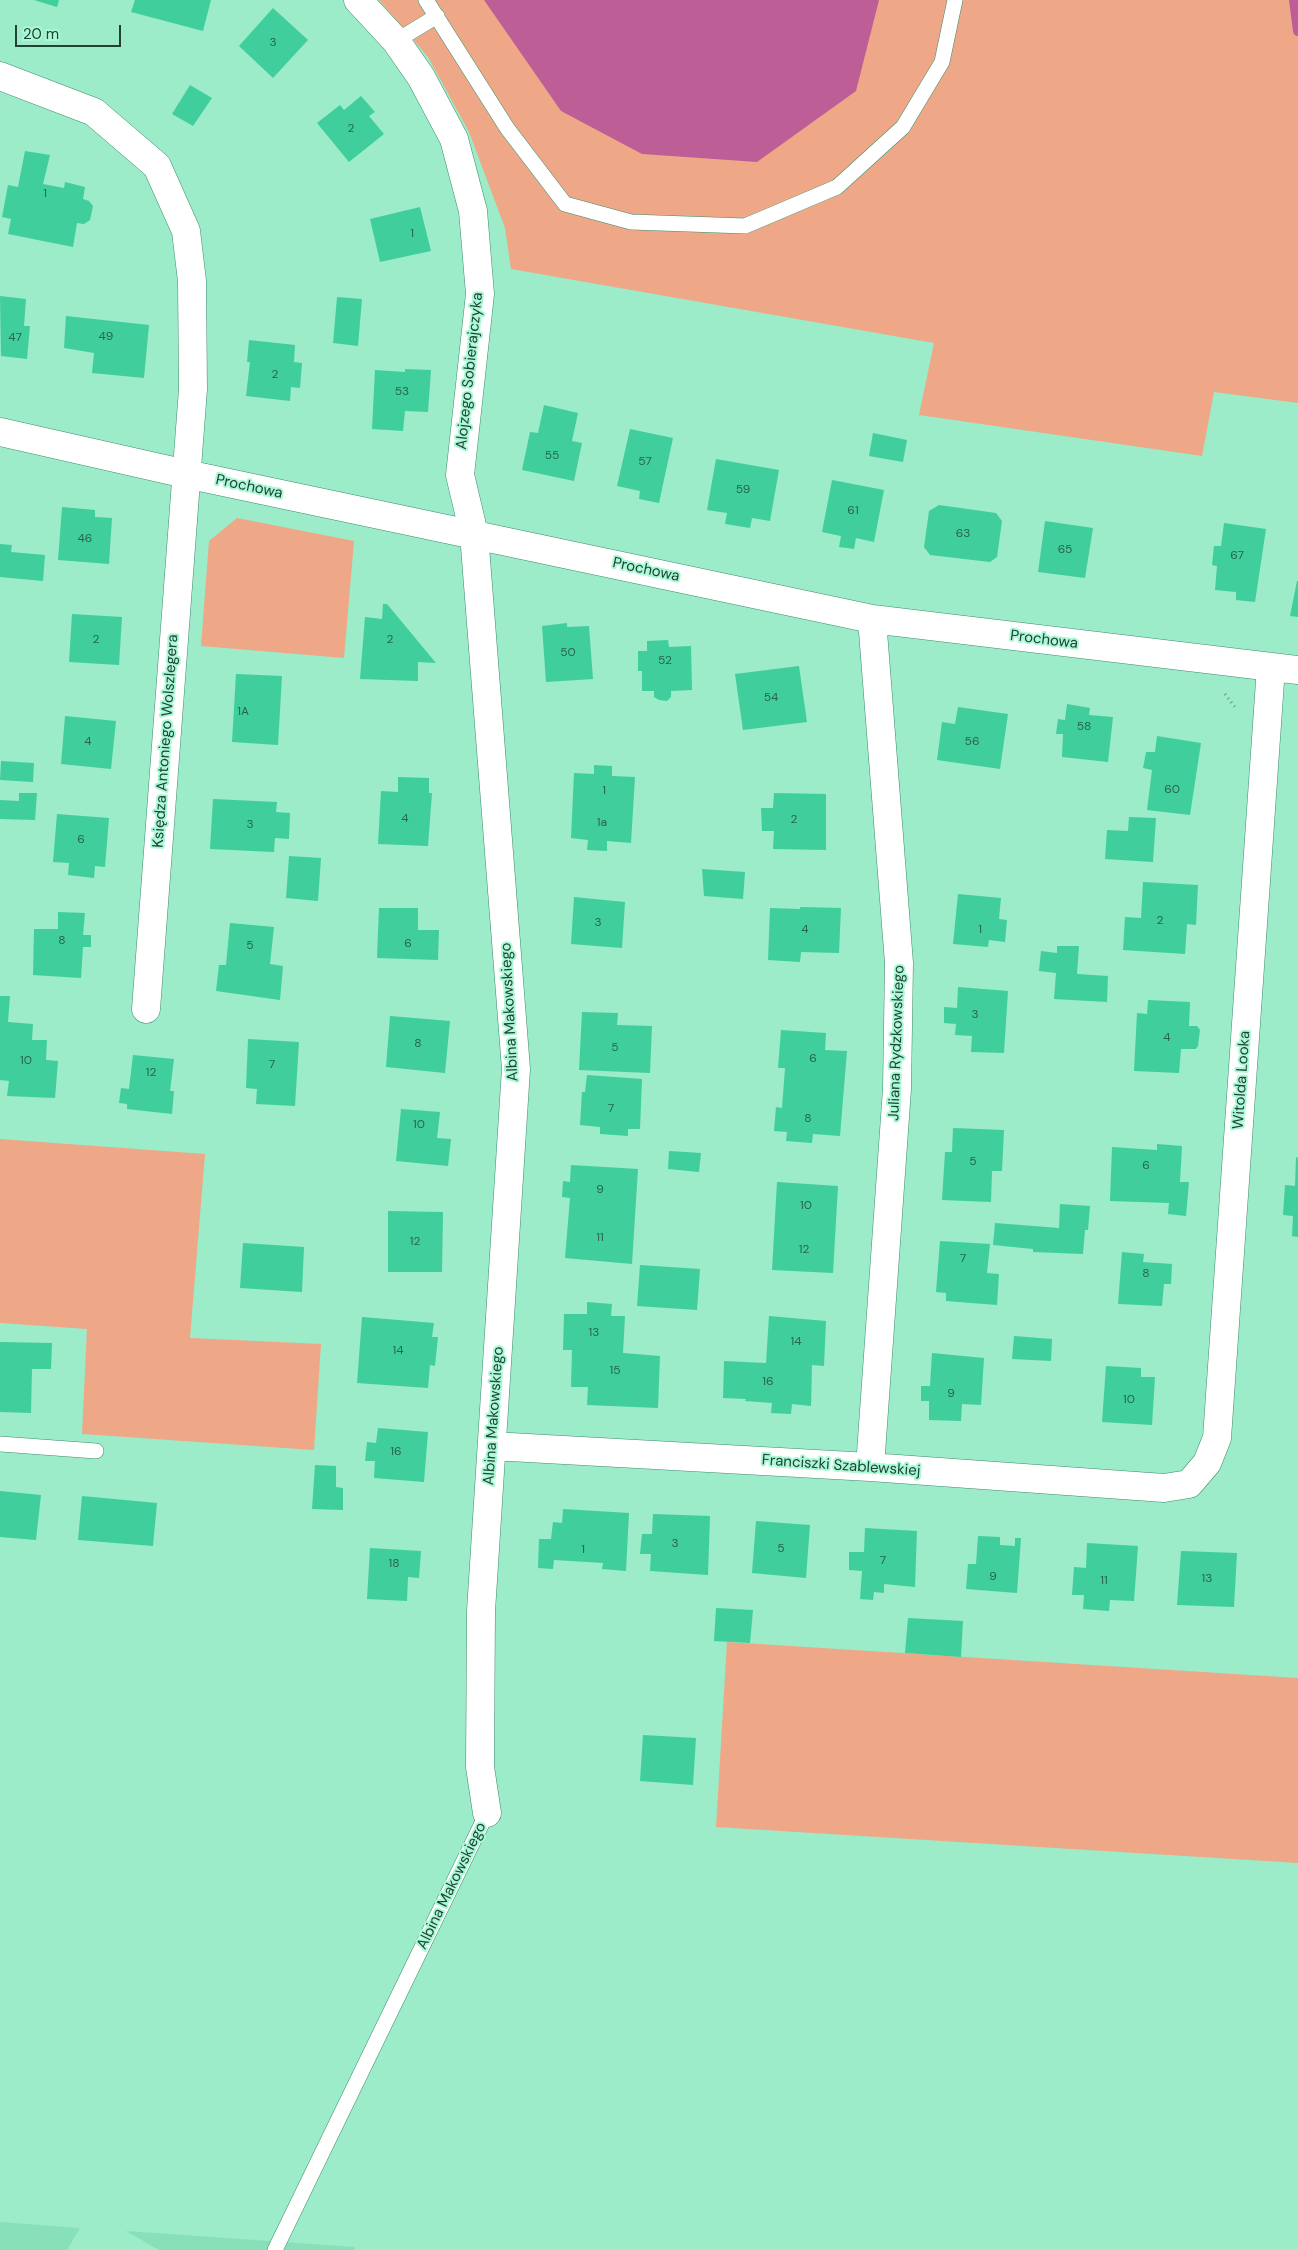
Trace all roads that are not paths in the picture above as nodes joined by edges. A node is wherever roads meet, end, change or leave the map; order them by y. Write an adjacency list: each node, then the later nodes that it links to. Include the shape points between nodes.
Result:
1 (358, 0): 5 (street, Alojzego Sobierajczyka)
2 (426, 0): 4 (lane)
3 (955, 0): 4 (lane, via 942,62 903,126 837,187 745,226 631,222 565,204 508,128)
4 (437, 16): 5 (lane)
5 (396, 41): 9 (street, Alojzego Sobierajczyka, via 421,77 454,139 473,211 480,294 460,475)
6 (0, 76): 8 (street, Księdza Antoniego Wolszlegera, via 94,112 157,166 186,231 192,281 193,389)
7 (0, 432): 8 (street, Prochowa)
8 (186, 474): 9 (street, Prochowa); 13 (street, Księdza Antoniego Wolszlegera)
9 (474, 534): 10 (street, Prochowa); 15 (street, Albina Makowskiego, via 516,1069)
10 (872, 619): 11 (street, Prochowa); 17 (street, Juliana Rydzkowskiego, via 900,963 898,1089)
11 (1271, 667): 12 (street, Prochowa); 18 (street, Witolda Looka, via 1217,1438 1208,1463)
12 (1298, 670)
13 (146, 1009)
14 (0, 1444): 16 (lane)
15 (492, 1446): 17 (street, Franciszki Szablewskiej); 19 (street, Albina Makowskiego, via 481,1621 480,1767)
16 (96, 1451)
17 (870, 1467): 18 (street, Franciszki Szablewskiej, via 1164,1488)
18 (1189, 1484)
19 (488, 1813): 20 (lane, Albina Makowskiego)
20 (274, 2250)

